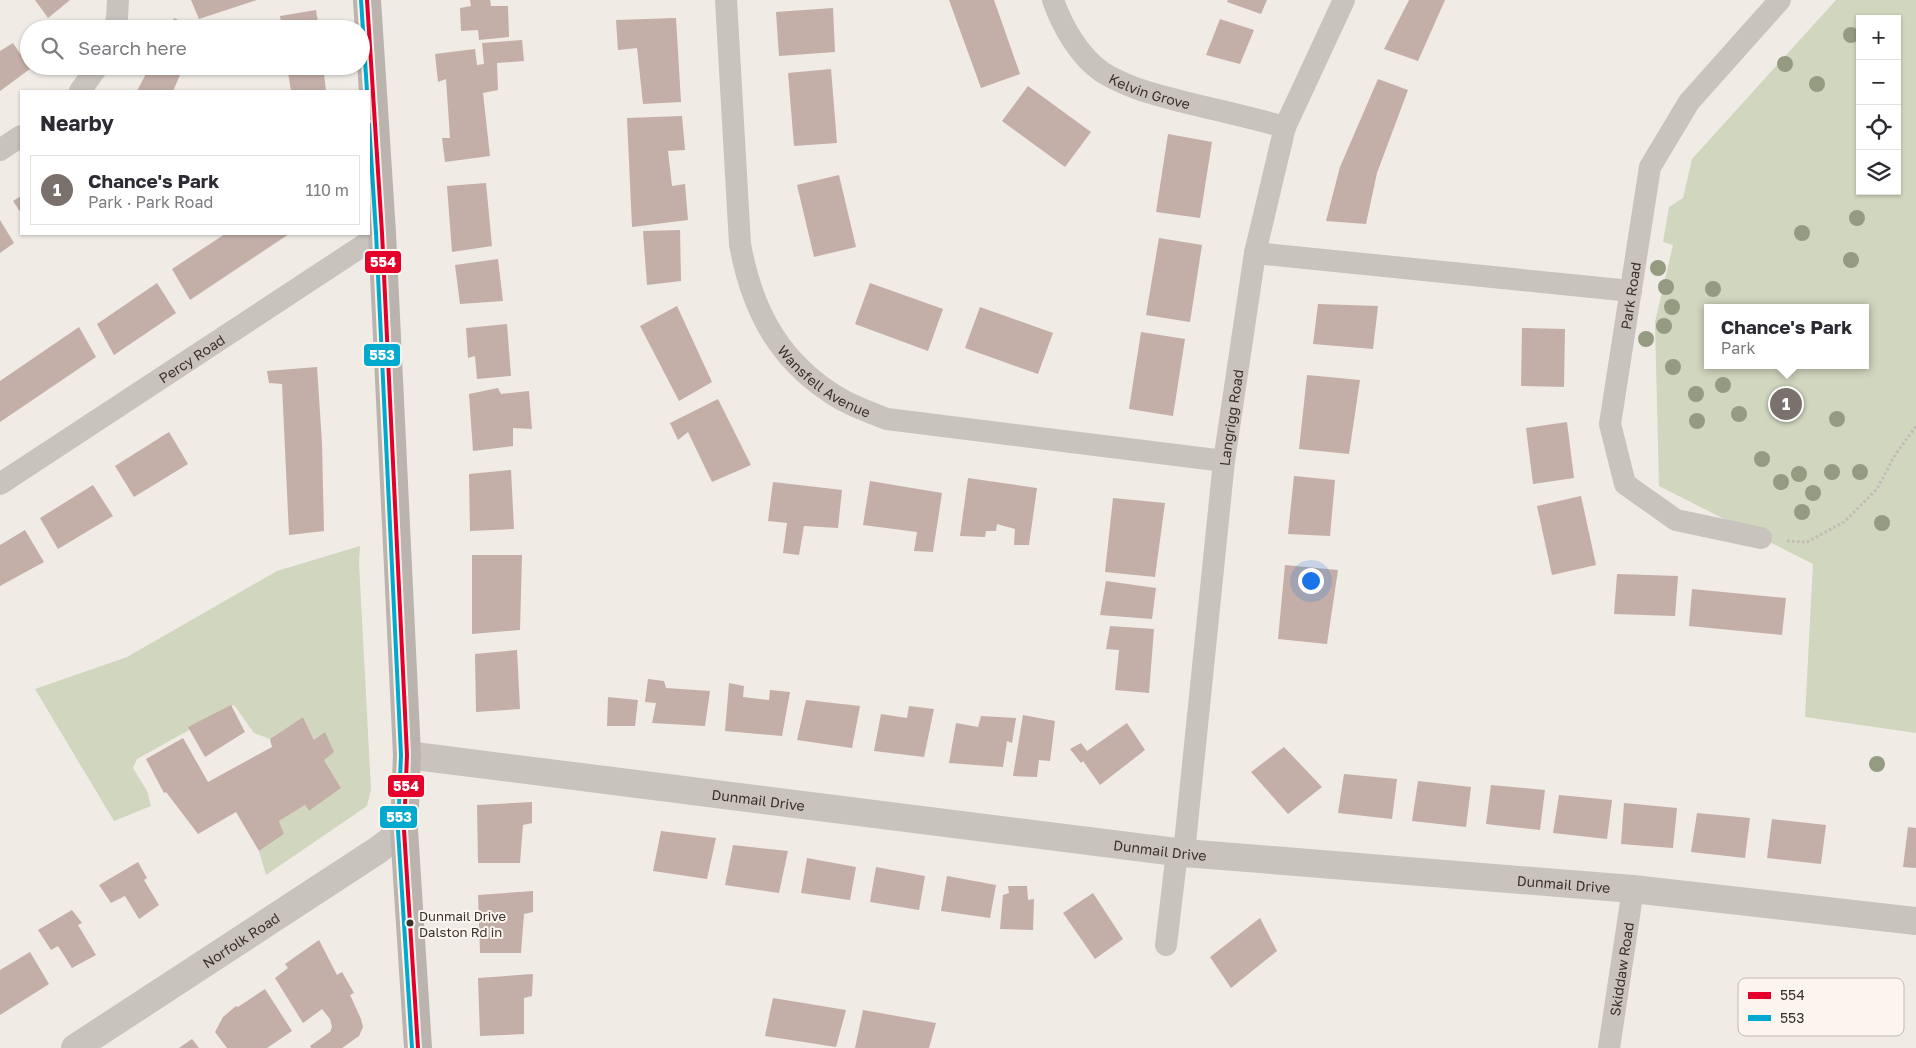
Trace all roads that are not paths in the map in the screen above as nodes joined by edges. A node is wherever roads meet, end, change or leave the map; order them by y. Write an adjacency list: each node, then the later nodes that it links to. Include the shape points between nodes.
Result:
1 (118, 0): 7 (street)
2 (367, 0): 8 (main road)
3 (726, 0): 18 (street, Wansfell Avenue, via 740,244 746,274 759,311 779,344 802,370 835,396 888,418)
4 (1053, 0): 12 (street, Kelvin Grove, via 1068,33 1101,71 1154,94)
5 (1344, 0): 12 (street, Langrigg Road)
6 (1780, 0): 17 (street, Park Road, via 1689,102 1650,167)
7 (116, 20)
8 (368, 20)
9 (370, 47): 15 (main road)
10 (92, 75): 11 (street)
11 (81, 90)
12 (1286, 127): 16 (street, Langrigg Road)
13 (20, 137): 14 (street)
14 (0, 150)
15 (382, 233): 19 (street, Percy Road); 21 (main road)
16 (1255, 253): 17 (street); 18 (street, Langrigg Road)
17 (1631, 291): 20 (street, Park Road, via 1610,424 1625,484 1676,520)
18 (1224, 461): 23 (street, Langrigg Road)
19 (0, 484)
20 (1762, 538)
21 (407, 755): 22 (main road); 23 (street, Dunmail Drive)
22 (404, 830): 27 (street, Norfolk Road); 28 (main road)
23 (1180, 852): 24 (street, Dunmail Drive); 26 (street, Langrigg Road)
24 (1633, 889): 25 (street, Dunmail Drive); 29 (street, Skiddaw Road)
25 (1916, 921)
26 (1166, 945)
27 (75, 1048)
28 (418, 1048)
29 (1609, 1048)

